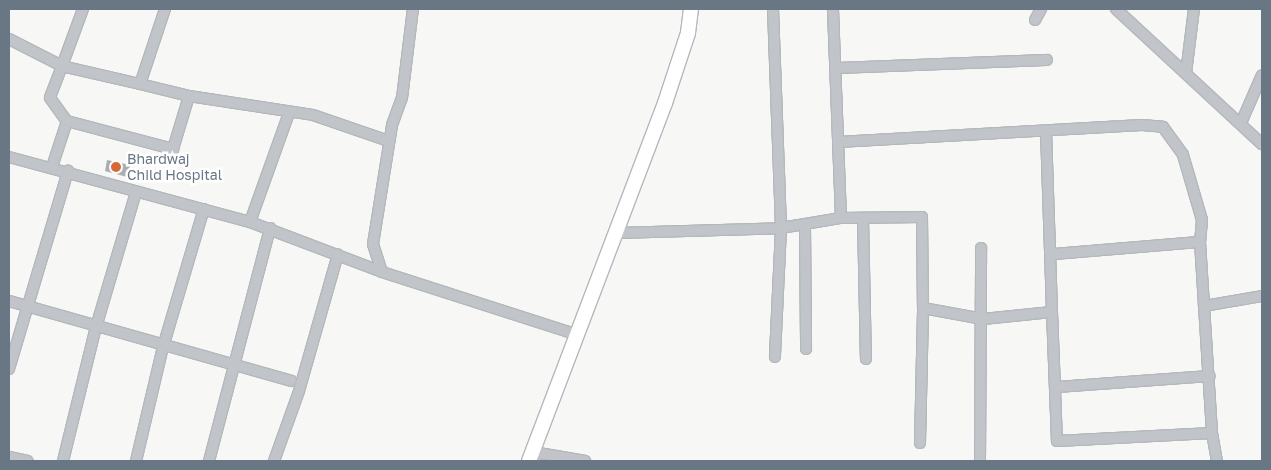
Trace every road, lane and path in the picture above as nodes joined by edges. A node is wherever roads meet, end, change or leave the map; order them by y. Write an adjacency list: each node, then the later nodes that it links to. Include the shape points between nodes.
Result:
1 (83, 9): 14 (street)
2 (164, 9): 18 (street)
3 (413, 9): 24 (street, via 402,98)
4 (691, 9): 38 (main road, via 688,33 665,103)
5 (773, 9): 37 (street)
6 (833, 9): 15 (street)
7 (1041, 9): 11 (street)
8 (1116, 9): 10 (street)
9 (1194, 9): 16 (street)
10 (1125, 13): 16 (street)
11 (1035, 20)
12 (9, 40): 14 (street)
13 (1047, 60): 15 (street)
14 (62, 66): 18 (street); 21 (street, via 50,98)
15 (836, 68): 25 (street)
16 (1186, 73): 22 (street)
17 (1262, 75): 22 (street)
18 (140, 84): 19 (street)
19 (189, 96): 20 (street); 21 (street, via 173,149)
20 (289, 112): 24 (street, via 313,115); 34 (street)
21 (66, 121): 28 (street)
22 (1240, 123): 26 (street)
23 (1046, 130): 25 (street); 39 (street, via 1142,125 1162,127 1183,155 1202,220); 42 (street)
24 (389, 142): 43 (street, via 373,244)
25 (838, 142): 32 (street)
26 (1262, 144)
27 (9, 157): 28 (street)
28 (52, 167): 29 (street)
29 (68, 171): 30 (street); 46 (street)
30 (136, 192): 31 (street); 51 (street)
31 (204, 209): 34 (street); 53 (street)
32 (841, 218): 33 (street); 35 (street)
33 (863, 219): 48 (street, via 922,217); 56 (street)
34 (250, 222): 36 (street)
35 (805, 226): 37 (street); 54 (street)
36 (270, 228): 41 (street); 57 (street)
37 (781, 228): 38 (street); 55 (street)
38 (617, 233): 52 (main road)
39 (1200, 242): 42 (street); 47 (street)
40 (981, 248): 50 (street)
41 (338, 254): 43 (street); 70 (street, via 299,391)
42 (1052, 254): 49 (street)
43 (382, 272): 52 (street)
44 (1262, 296): 47 (street)
45 (9, 301): 46 (street)
46 (28, 306): 51 (street); 58 (street)
47 (1204, 306): 59 (street)
48 (923, 308): 50 (street); 63 (street)
49 (1052, 312): 50 (street); 61 (street)
50 (982, 319): 72 (street)
51 (96, 327): 53 (street); 67 (street)
52 (578, 335): 64 (main road)
53 (163, 347): 57 (street); 68 (street)
54 (806, 349)
55 (775, 357)
56 (866, 359)
57 (233, 364): 60 (street); 69 (street)
58 (9, 369)
59 (1210, 376): 61 (street); 62 (street)
60 (291, 382)
61 (1057, 387): 62 (street, via 1057,440)
62 (1212, 434): 73 (street)
63 (920, 443)
64 (531, 456): 71 (street)
65 (9, 457): 66 (street)
66 (28, 461)
67 (63, 461)
68 (136, 461)
69 (209, 461)
70 (274, 461)
71 (585, 461)
72 (980, 461)
73 (1217, 461)

